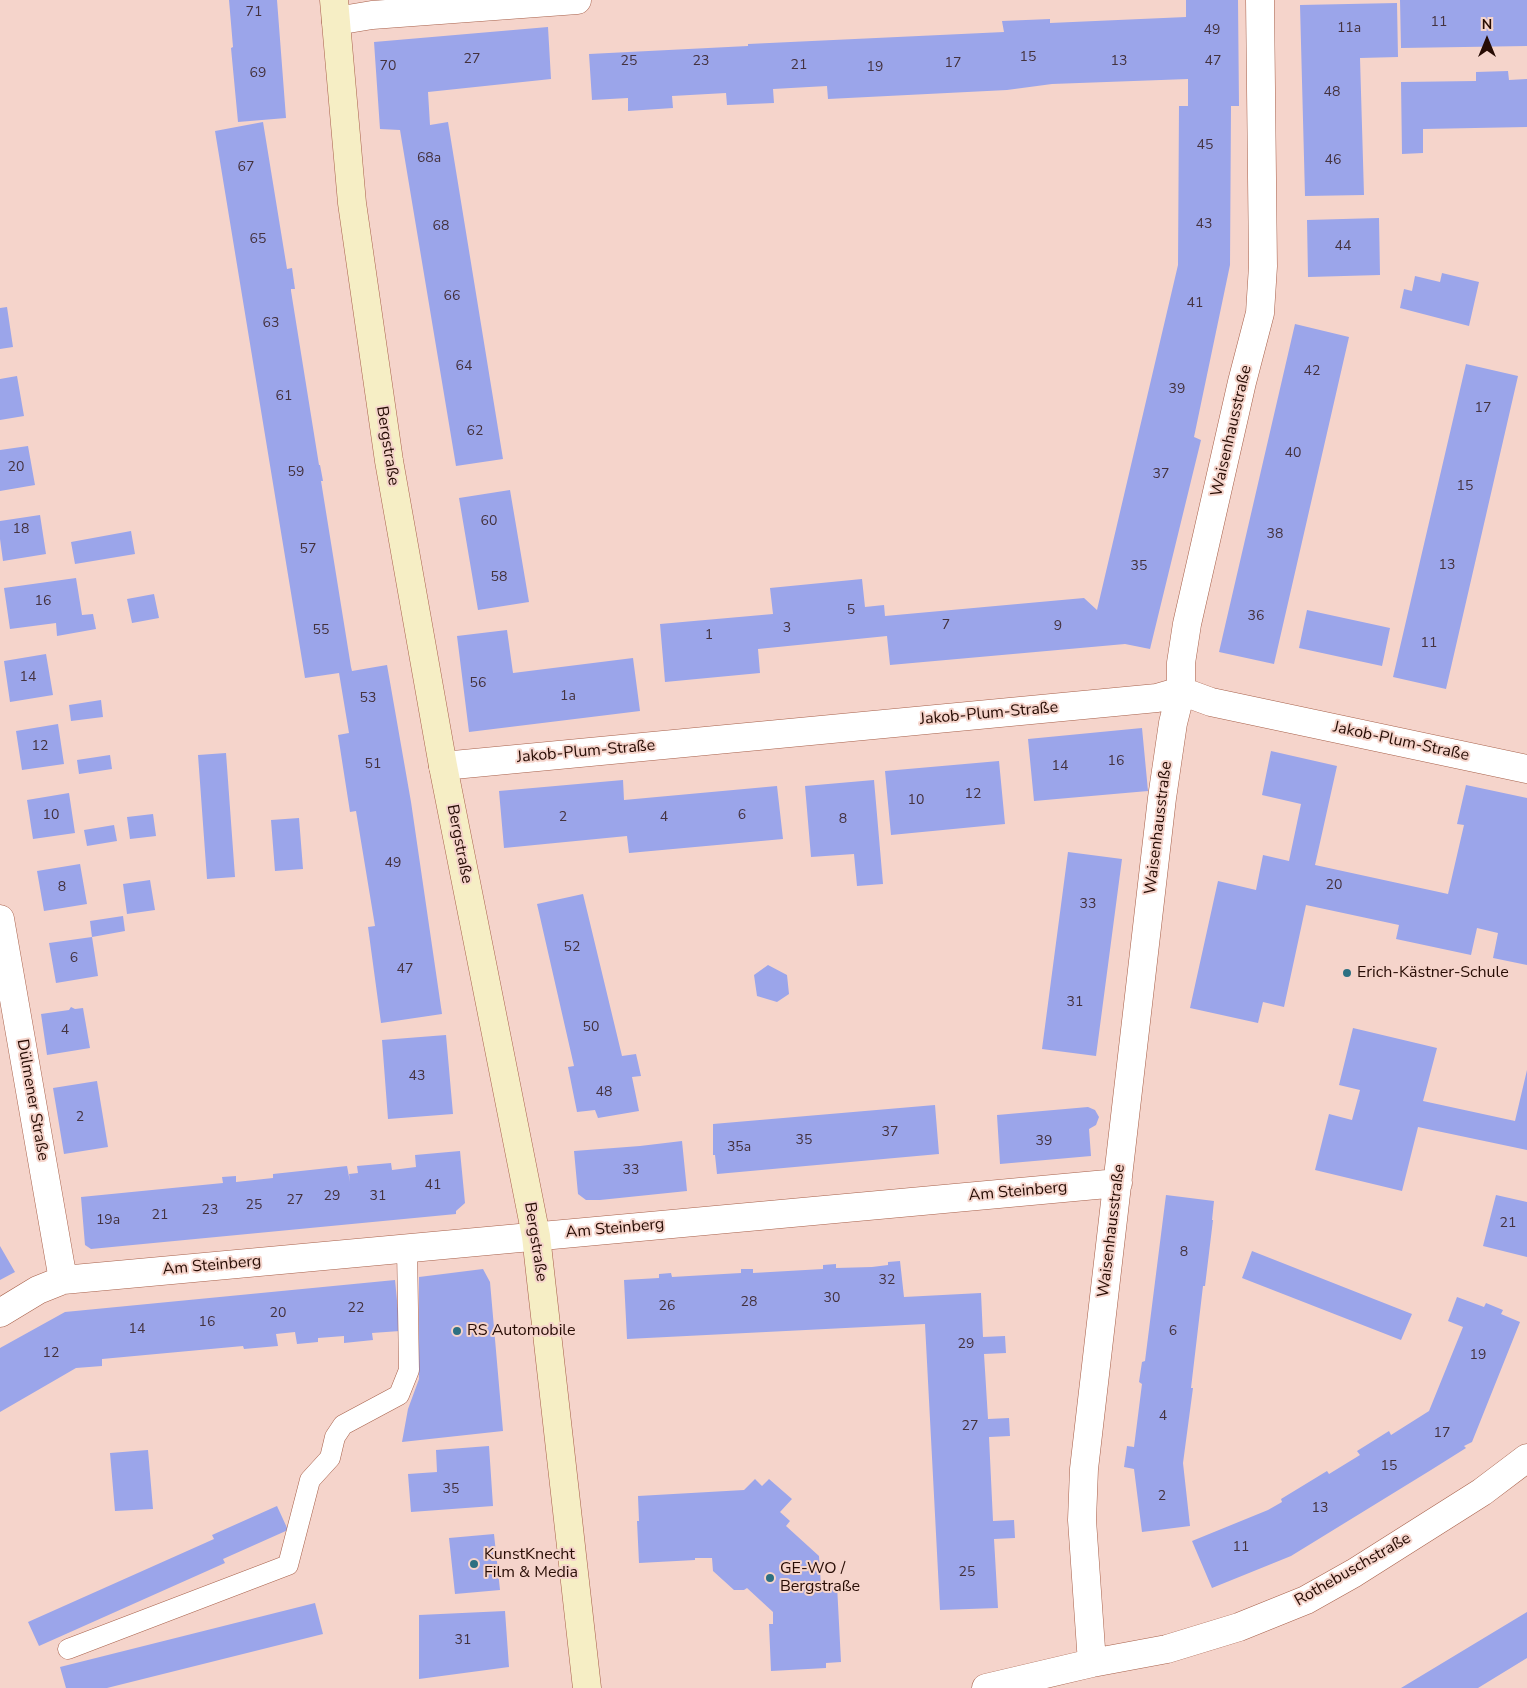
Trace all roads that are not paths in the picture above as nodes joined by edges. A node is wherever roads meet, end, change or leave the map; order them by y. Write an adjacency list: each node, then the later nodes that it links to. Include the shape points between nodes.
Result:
1 (577, 0): 3 (street, via 381,14)
2 (1260, 0): 4 (street, Waisenhausstraße, via 1263,266 1260,313 1187,624)
3 (335, 10): 5 (street, Bergstraße, via 358,256 389,461)
4 (1181, 691): 5 (street, Jakob-Plum-Straße, via 1157,698); 6 (street, Jakob-Plum-Straße, via 1211,702); 8 (street, Waisenhausstraße, via 1162,798)
5 (443, 766): 9 (street, Bergstraße)
6 (1527, 769)
7 (0, 919): 11 (street, Dülmener Straße)
8 (1118, 1182): 9 (street, Am Steinberg); 15 (street, Waisenhausstraße, via 1084,1469 1082,1520)
9 (536, 1236): 10 (street, Am Steinberg); 16 (street, Bergstraße)
10 (407, 1248): 11 (street, Am Steinberg); 14 (lane, via 409,1370 399,1394 343,1425 335,1437 330,1458 310,1480 288,1565)
11 (63, 1280): 12 (street, Am Steinberg, via 38,1290)
12 (0, 1313)
13 (1527, 1458): 15 (street, Rothebuschstraße, via 1482,1492 1306,1600 1239,1627 1167,1649)
14 (68, 1649)
15 (1092, 1663): 17 (street, Rothebuschstraße)
16 (587, 1688)
17 (986, 1688)

